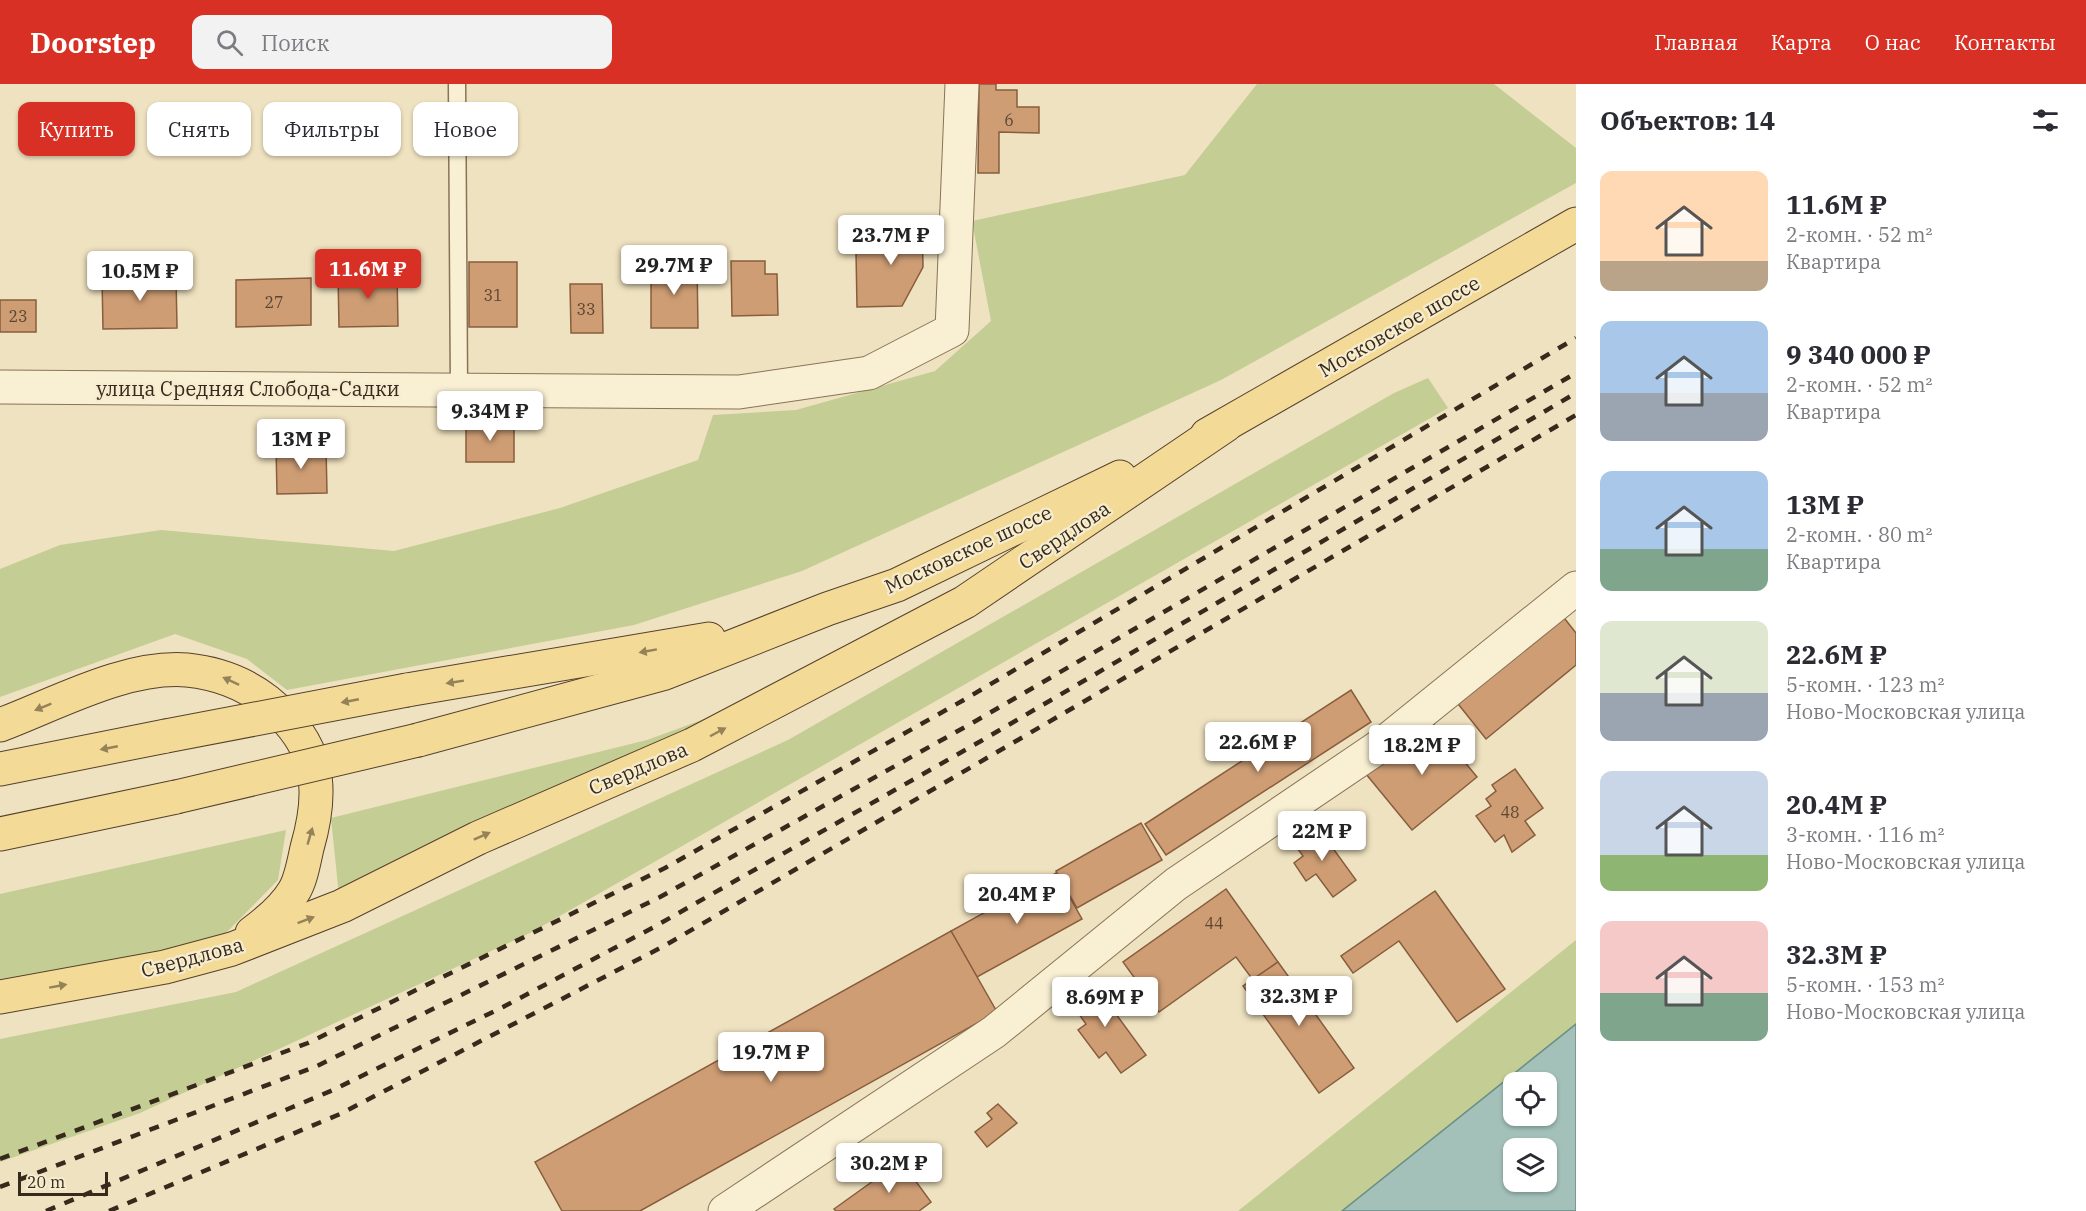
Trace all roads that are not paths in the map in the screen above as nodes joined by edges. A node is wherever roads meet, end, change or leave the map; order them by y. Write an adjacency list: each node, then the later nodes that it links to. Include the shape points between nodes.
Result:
1 (457, 84): 5 (lane)
2 (962, 84): 5 (street, улица Средняя Слобода-Садки, via 952,330 869,373 739,392)
3 (1576, 224): 6 (main road, Московское шоссе)
4 (0, 387): 5 (street, улица Средняя Слобода-Садки)
5 (459, 389)
6 (1226, 425): 8 (main road, Московское шоссе, via 897,585); 12 (main road, Свердлова, one-way to 6, via 342,906 478,838 692,745 965,602)
7 (1576, 588): 14 (street, via 1380,746 1176,884 994,1032)
8 (827, 609): 10 (main road, one-way to 10, bridge, via 691,643 407,690); 11 (main road, Московское шоссе, bridge, via 665,673 418,740)
9 (0, 725): 12 (main road, one-way to 9, via 274,916 295,890 316,815 315,773 307,746 289,719 255,692 222,676 186,670 145,673 91,688)
10 (0, 769)
11 (0, 834)
12 (232, 949): 13 (main road, Свердлова, one-way to 12, via 165,967)
13 (0, 997)
14 (725, 1211)

